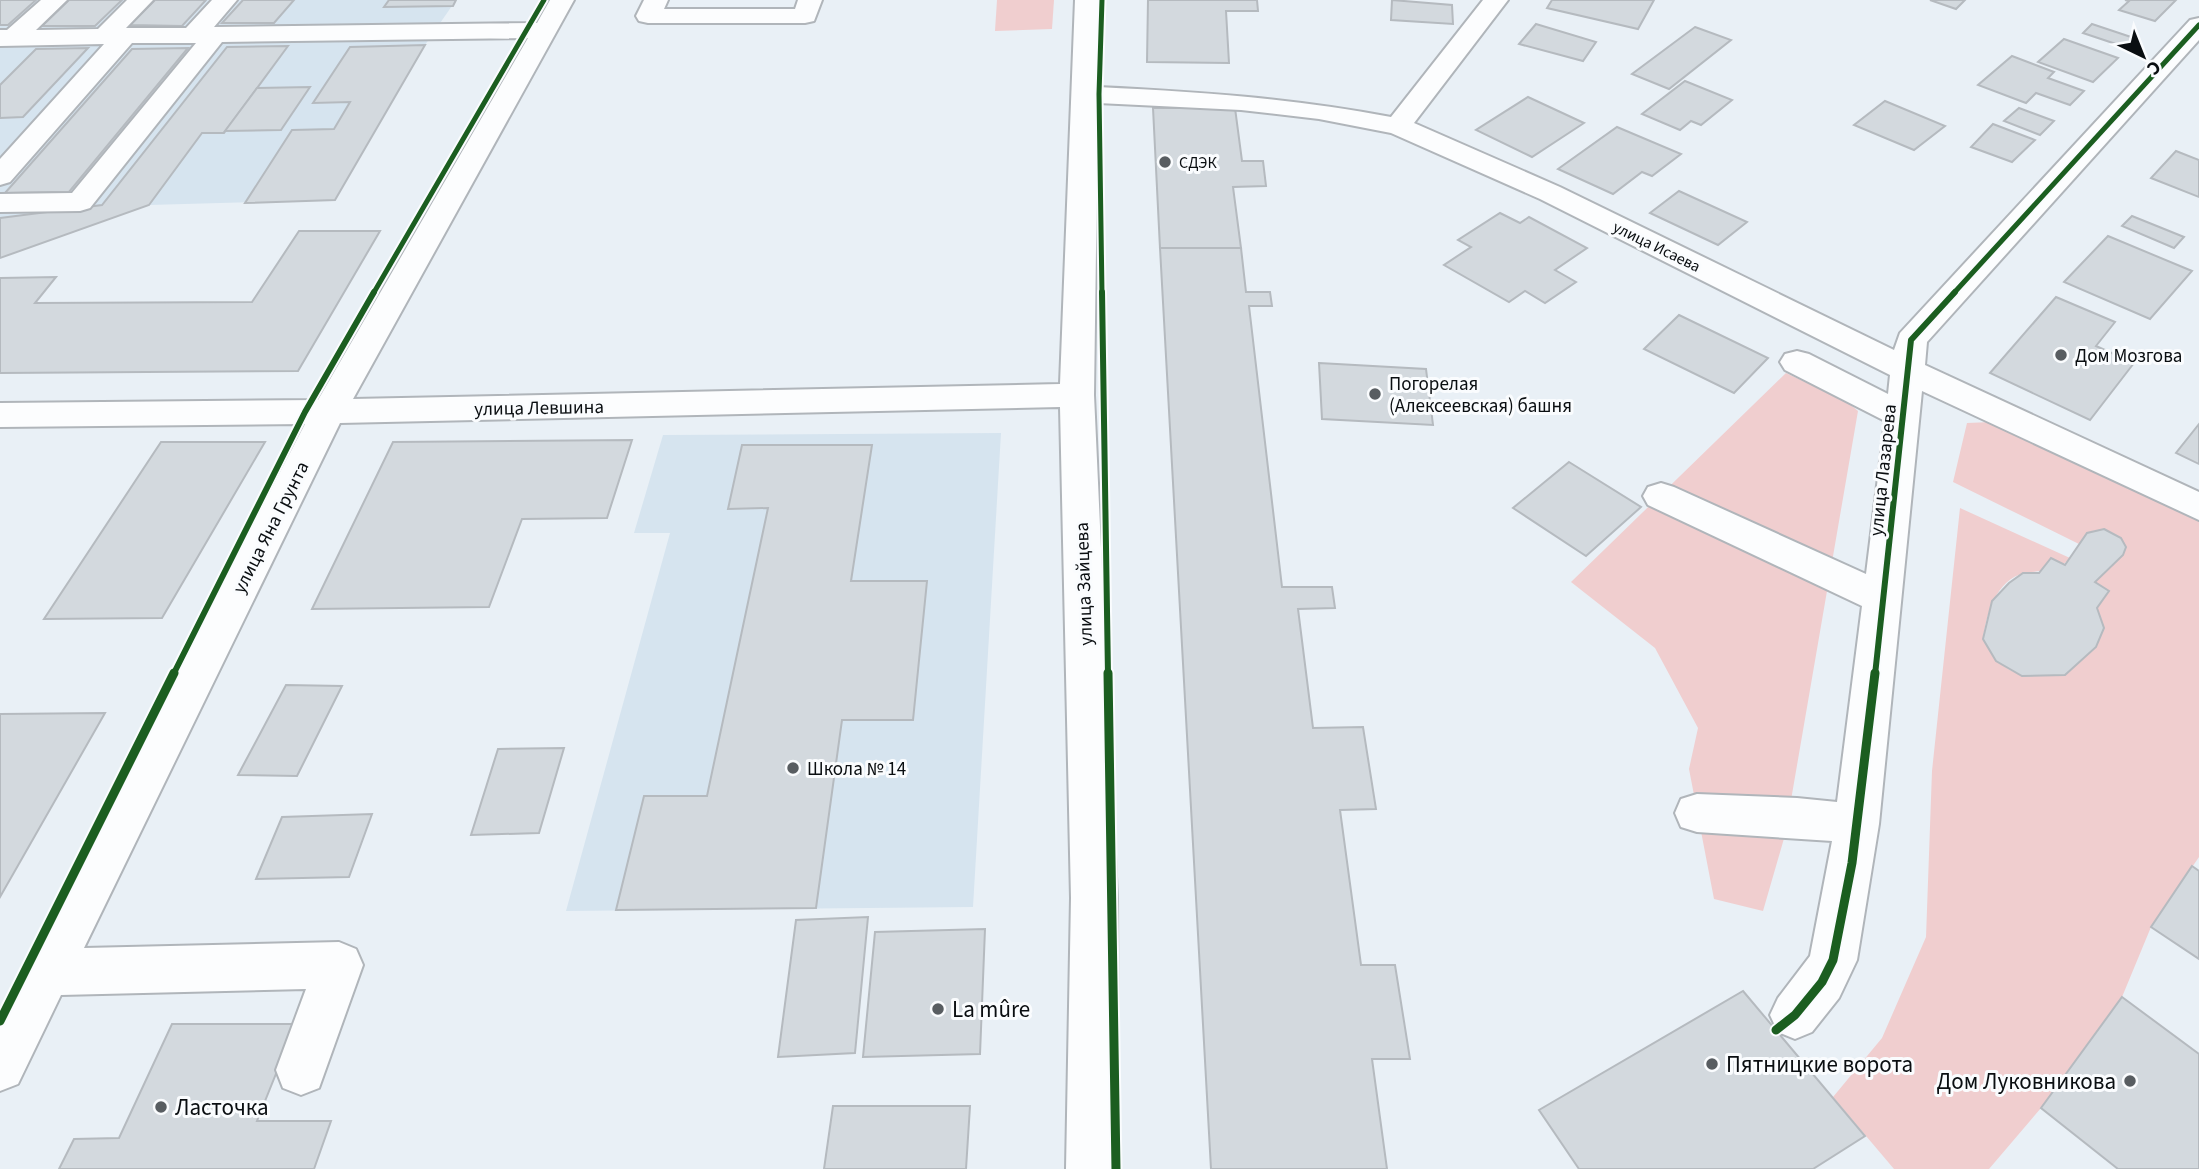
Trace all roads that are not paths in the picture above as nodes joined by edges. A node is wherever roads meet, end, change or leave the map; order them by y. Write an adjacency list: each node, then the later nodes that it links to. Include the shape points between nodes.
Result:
1 (55, 0): 13 (street)
2 (141, 0): 12 (street)
3 (225, 0): 11 (street)
4 (562, 0): 10 (street, улица Яна Грунта)
5 (656, 0): 6 (street, via 648,16 805,16)
6 (810, 0)
7 (1087, 0): 14 (street, улица Зайцева)
8 (1496, 0): 15 (street)
9 (2199, 26): 21 (street, улица Лазарева, via 1911,340)
10 (545, 30): 11 (street); 23 (street, улица Яна Грунта)
11 (204, 35): 12 (street); 19 (street, via 80,202)
12 (115, 37): 13 (street); 16 (street)
13 (6, 38)
14 (1083, 94): 15 (street, улица Исаева, via 1241,102); 22 (street, улица Зайцева)
15 (1398, 126): 21 (street, улица Исаева, via 1550,193)
16 (39, 132): 17 (street); 18 (street)
17 (0, 133)
18 (0, 176)
19 (0, 203)
20 (1797, 362): 25 (street)
21 (1909, 370): 25 (street, улица Лазарева); 27 (street, улица Исаева)
22 (1077, 395): 23 (street, улица Левшина); 35 (street, улица Зайцева, via 1094,898)
23 (329, 411): 24 (street, улица Левшина); 31 (street, улица Яна Грунта)
24 (0, 415)
25 (1904, 416): 28 (street, улица Лазарева)
26 (1661, 496): 28 (street)
27 (2199, 507)
28 (1884, 599): 30 (street, улица Лазарева)
29 (1696, 813): 30 (street)
30 (1857, 824): 32 (street, улица Лазарева, via 1833,960)
31 (48, 972): 33 (street, улица Яна Грунта); 34 (street, via 340,965)
32 (1795, 1015)
33 (0, 1066)
34 (301, 1070)
35 (1092, 1169)

